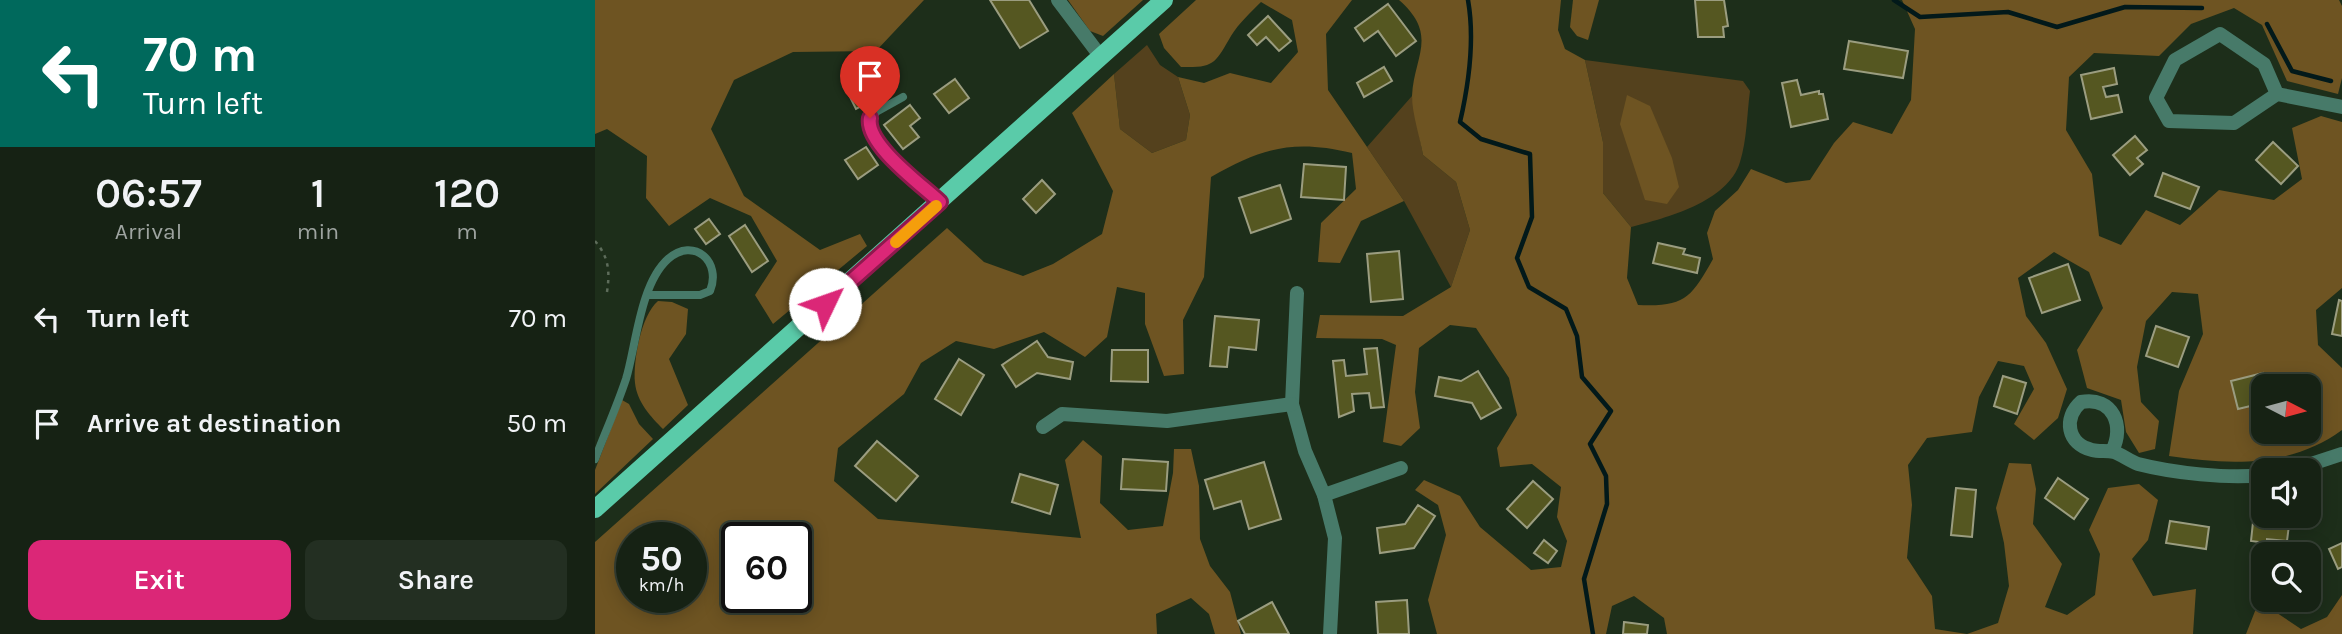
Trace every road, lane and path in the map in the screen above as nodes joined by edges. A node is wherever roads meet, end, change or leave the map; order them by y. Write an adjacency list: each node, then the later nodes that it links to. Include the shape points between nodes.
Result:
1 (1058, 0): 3 (street)
2 (1164, 0): 3 (main road)
3 (1101, 57): 7 (main road)
4 (2277, 94): 4 (street, via 2234,123 2169,121 2156,98 2175,60 2220,34 2264,64); 6 (street)
5 (903, 97): 7 (lane, via 876,112 869,125 885,152)
6 (2342, 107)
7 (940, 202): 21 (main road)
8 (595, 241): 9 (path, via 604,251 610,273)
9 (607, 292)
10 (1297, 293): 12 (street)
11 (648, 295): 11 (lane, via 667,259 696,250 709,257 714,271 710,291); 16 (lane, via 626,378)
12 (1292, 404): 13 (street, via 1167,421 1062,414); 20 (street)
13 (1043, 427)
14 (2112, 451): 19 (street, via 2155,467)
15 (2342, 454): 17 (street)
16 (595, 459)
17 (2321, 461)
18 (1401, 468): 20 (street)
19 (2251, 475)
20 (1324, 495): 22 (street, via 1335,537)
21 (595, 509)
22 (1330, 634)

